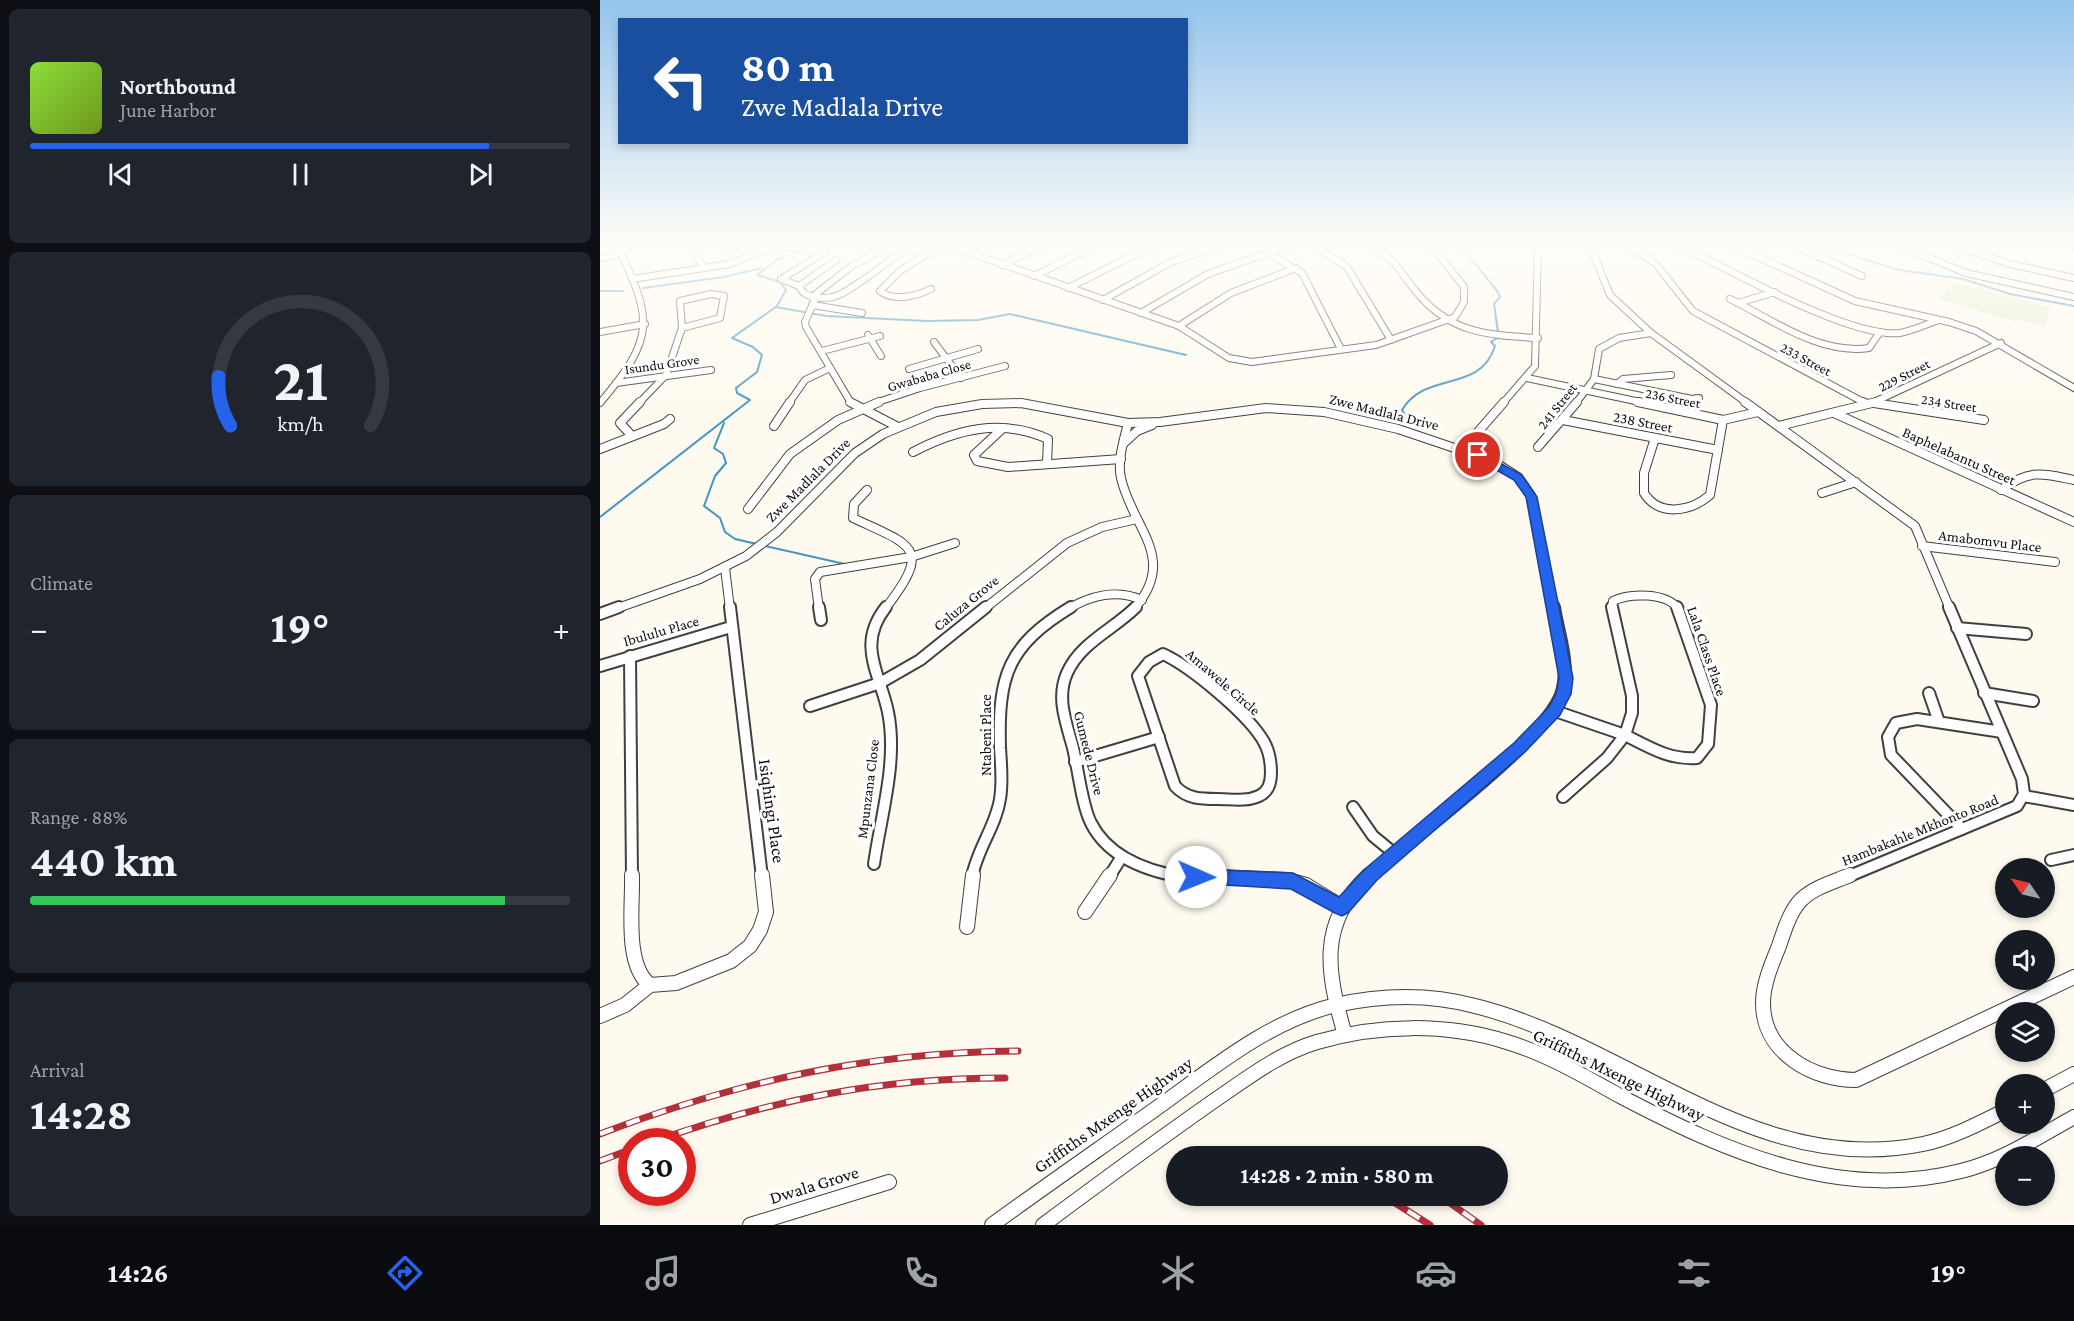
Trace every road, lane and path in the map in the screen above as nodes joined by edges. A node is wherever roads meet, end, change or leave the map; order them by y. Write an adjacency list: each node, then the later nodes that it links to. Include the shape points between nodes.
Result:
1 (641, 302): 22 (street)
2 (680, 302): 24 (street)
3 (723, 302): 24 (street, via 720,318)
4 (1109, 302): 19 (street)
5 (1159, 302): 19 (street)
6 (1217, 302): 23 (street)
7 (1317, 302): 35 (street)
8 (1368, 302): 31 (street)
9 (1423, 302): 20 (street)
10 (1464, 302): 20 (street, via 1459,313)
11 (1538, 302): 30 (street)
12 (1618, 302): 27 (street)
13 (1686, 302): 54 (street, 233 Street, via 1693,311)
14 (1796, 302): 26 (street)
15 (1860, 302): 21 (street)
16 (1738, 303): 26 (street, via 1841,349 1869,348)
17 (812, 305): 18 (street); 36 (street, via 806,327)
18 (862, 313)
19 (1141, 313): 23 (street)
20 (1443, 320): 30 (street, via 1477,332); 31 (street)
21 (1939, 320): 26 (street, via 1908,332); 33 (street)
22 (645, 324): 25 (street); 48 (street, via 634,357)
23 (1179, 326): 35 (street, via 1229,358 1244,362)
24 (682, 328): 43 (street)
25 (600, 332)
26 (1880, 332)
27 (1651, 333): 47 (street, 241 Street, via 1618,338 1599,349); 57 (street)
28 (880, 336): 29 (street)
29 (869, 337): 36 (street); 37 (street)
30 (1538, 338): 46 (street, via 1535,366)
31 (1391, 340): 35 (street, via 1370,347)
32 (934, 342): 38 (street)
33 (2001, 343): 50 (street); 55 (street, 229 Street)
34 (978, 349): 38 (street)
35 (1341, 349)
36 (822, 351): 40 (street)
37 (881, 356)
38 (945, 358): 41 (street); 45 (street)
39 (1005, 366): 45 (street, Gwababa Close)
40 (830, 368): 56 (street, via 846,398); 65 (street, via 805,380)
41 (909, 369)
42 (711, 370): 43 (street, Isundu Grove)
43 (666, 375): 48 (street, Isundu Grove); 69 (street, via 620,423)
44 (1671, 375): 49 (street, 241 Street, via 1623,379)
45 (961, 378): 56 (street, Gwababa Close)
46 (1527, 378): 51 (street, 236 Street); 74 (street)
47 (1594, 379): 49 (street, 241 Street); 51 (street, 241 Street)
48 (616, 383): 53 (street)
49 (1617, 384): 52 (street, 241 Street)
50 (2074, 388)
51 (1582, 392): 60 (street, 241 Street); 61 (street, 236 Street)
52 (1699, 398)
53 (600, 403)
54 (1865, 404): 55 (street, 229 Street); 58 (street, 229 Street)
55 (1874, 404): 62 (street, 234 Street)
56 (860, 408): 67 (street); 84 (street, Gwababa Close, via 789,456)
57 (1758, 412): 61 (street, 236 Street); 66 (street)
58 (1834, 413): 66 (street, 229 Street); 82 (street, Baphelabantu Street)
59 (670, 419): 69 (street)
60 (1563, 420): 70 (street, 238 Street); 72 (street, 241 Street)
61 (1723, 420): 75 (street)
62 (1984, 420)
63 (1160, 422): 64 (street, Zwe Madlala Drive); 71 (street, via 1137,431); 74 (street, Zwe Madlala Drive, via 1238,410 1289,408 1355,417)
64 (1128, 423): 67 (street, Zwe Madlala Drive, via 1002,403 945,410); 71 (street, Gumede Drive)
65 (774, 426)
66 (1779, 426): 80 (street)
67 (898, 427): 91 (street, Zwe Madlala Drive, via 855,453 777,532)
68 (1003, 428): 76 (street, via 954,432); 78 (street, via 1048,439); 78 (street, via 977,450 976,461 999,467)
69 (632, 436): 73 (street)
70 (1655, 438): 75 (street, 238 Street); 75 (street, via 1642,482 1644,492 1655,504 1674,510 1695,506 1710,495)
71 (1124, 443): 77 (street, Gumede Drive)
72 (1538, 447)
73 (600, 449)
74 (1463, 449): 105 (street, Zwe Madlala Drive, via 1508,469 1532,497 1566,678 1564,694)
75 (1718, 450)
76 (913, 452)
77 (1121, 459): 78 (street); 85 (street, Gumede Drive, via 1121,477)
78 (1047, 464)
79 (2074, 480): 82 (street, via 2029,472)
80 (1856, 482): 83 (street); 88 (street, via 1915,526)
81 (867, 490): 89 (street, via 854,504 853,518 898,537 908,545)
82 (2001, 490): 86 (street, Baphelabantu Street)
83 (1822, 492)
84 (748, 509)
85 (1137, 519): 92 (street, Gumede Drive, via 1156,555 1152,584); 100 (street, Caluza Grove, via 1067,543 920,660)
86 (2074, 522)
87 (955, 543): 89 (street)
88 (1922, 546): 90 (street, Amabomvu Place); 96 (street)
89 (911, 557): 94 (street, via 828,569 815,579); 100 (street, Mpunzana Close, via 909,573 872,628 871,642)
90 (2055, 562)
91 (725, 568): 93 (street, Zwe Madlala Drive); 95 (street, Isiqhingi Place)
92 (1142, 600): 110 (street, Gumede Drive, via 1086,644 1064,677 1060,696); 123 (street, Ntabeni Place, via 1133,595 1109,593 1076,604 1047,620 1024,641 1011,660 999,701 999,803 973,869)
93 (600, 614)
94 (821, 620)
95 (731, 627): 98 (street, Ibululu Place); 125 (street, Isiqhingi Place, via 766,912 750,946 731,961 676,984)
96 (1957, 628): 97 (street); 102 (street)
97 (2026, 634)
98 (630, 656): 99 (street, Ibululu Place); 125 (street, via 633,954 641,978)
99 (600, 666)
100 (880, 683): 104 (street, Caluza Grove); 120 (street, Mpunzana Close, via 890,719 891,748)
101 (1929, 693): 106 (street)
102 (1985, 694): 103 (street); 107 (street)
103 (2033, 701)
104 (810, 706)
105 (1555, 711): 108 (street, Lala Class Place); 116 (street, Zwe Madlala Drive, via 1520,748)
106 (1939, 722): 107 (street); 115 (street, via 1917,719 1896,723 1887,748)
107 (2002, 732): 111 (street, via 2022,779)
108 (1625, 736): 108 (street, Lala Class Place, via 1674,759 1697,758 1708,744 1710,705 1680,611 1666,600 1622,597 1611,605 1633,702); 112 (street, Lala Class Place)
109 (1159, 737): 109 (street, Amawele Circle, via 1138,676 1149,662 1163,654 1179,660 1263,739 1270,768 1266,791 1250,798 1198,799 1180,793); 110 (street)
110 (1075, 762): 117 (street, Gumede Drive, via 1091,823)
111 (2024, 796): 113 (street); 115 (street, Hambakahle Mkhonto Road, via 2017,806)
112 (1563, 797)
113 (2074, 805)
114 (1353, 807): 116 (street, via 1373,836)
115 (1962, 829): 124 (street, Hambakahle Mkhonto Road, via 1817,888 1800,900 1791,914 1764,988 1766,1025 1779,1047 1817,1075 1856,1080)
116 (1395, 854): 121 (street, Zwe Madlala Drive)
117 (1121, 858): 121 (street, Gumede Drive, via 1175,877 1293,881); 122 (street)
118 (2073, 858): 119 (street)
119 (2055, 860)
120 (874, 864)
121 (1342, 907): 126 (street, Zwe Madlala Drive, via 1332,934 1328,963)
122 (1085, 912)
123 (967, 927)
124 (2074, 977)
125 (650, 985): 127 (street, via 626,1005)
126 (1336, 1005): 128 (street, Zwe Madlala Drive); 131 (street, Griffiths Mxenge Highway, via 1380,998 1430,998 1502,1012 1564,1038 1697,1105 1754,1129 1799,1142 1841,1149 1888,1149 1936,1141); 135 (street, Griffiths Mxenge Highway, via 1260,1037 1228,1057)
127 (600, 1016)
128 (1345, 1035): 132 (street, Griffiths Mxenge Highway, via 1388,1028 1429,1028 1508,1043 1555,1061 1736,1153 1838,1180 1879,1183 1963,1171); 136 (street, Griffiths Mxenge Highway, via 1279,1058 1245,1079)
129 (2074, 1074): 130 (street)
130 (2055, 1084)
131 (1995, 1116)
132 (2074, 1117)
133 (889, 1182): 134 (street, Dwala Grove)
134 (750, 1225)
135 (992, 1225)
136 (1043, 1225)

